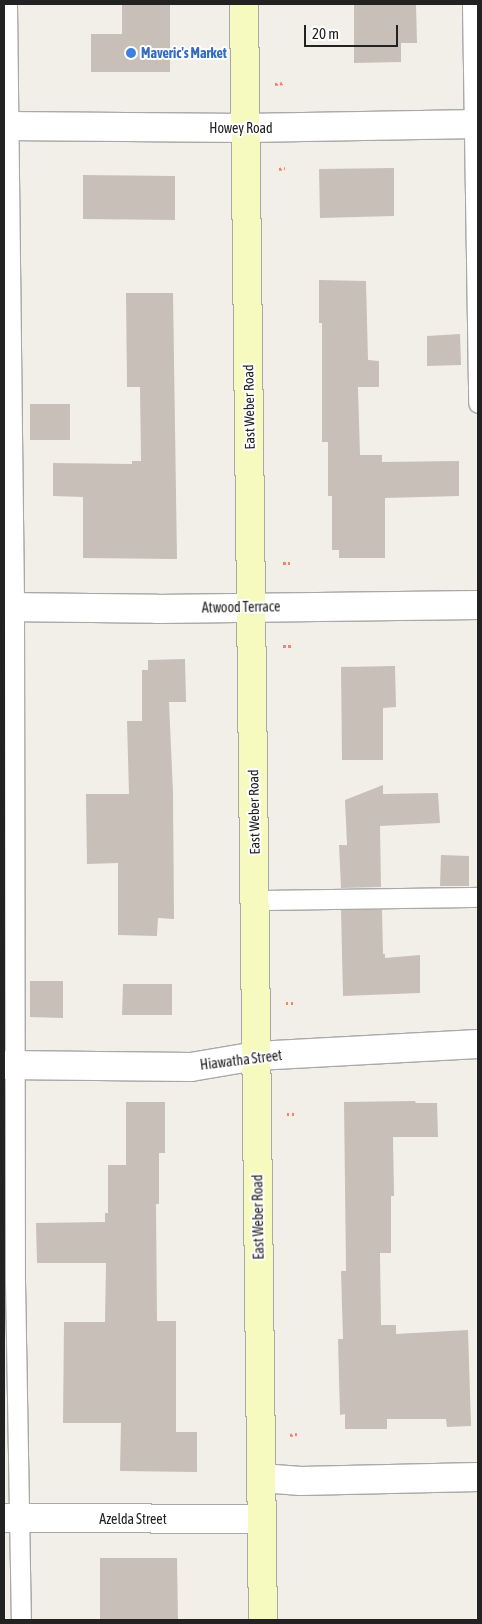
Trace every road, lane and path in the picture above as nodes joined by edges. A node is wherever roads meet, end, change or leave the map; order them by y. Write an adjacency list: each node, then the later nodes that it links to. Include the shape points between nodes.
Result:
1 (7, 4): 7 (lane)
2 (244, 4): 8 (street, East Weber Road)
3 (472, 4): 6 (lane)
4 (285, 83): 5 (path)
5 (275, 84)
6 (476, 124): 8 (street, Howey Road); 11 (lane)
7 (6, 126): 8 (street, Howey Road); 12 (lane)
8 (246, 128): 18 (street, East Weber Road)
9 (285, 168): 10 (path)
10 (279, 169)
11 (478, 354): 13 (lane)
12 (8, 367): 17 (lane)
13 (478, 403)
14 (283, 563): 15 (path)
15 (290, 563)
16 (478, 605): 18 (street, Atwood Terrace)
17 (9, 607): 18 (street, Atwood Terrace); 21 (lane)
18 (251, 607): 23 (street, East Weber Road)
19 (283, 646): 20 (path)
20 (291, 646)
21 (9, 830): 28 (lane)
22 (478, 897): 23 (lane)
23 (255, 900): 27 (street, East Weber Road)
24 (285, 1003): 25 (path)
25 (293, 1003)
26 (478, 1044): 27 (street, Hiawatha Street)
27 (256, 1056): 28 (street, Hiawatha Street, via 191,1067); 35 (street, East Weber Road)
28 (9, 1065): 31 (lane)
29 (287, 1114): 30 (path)
30 (295, 1114)
31 (10, 1282): 36 (lane)
32 (290, 1434): 33 (path)
33 (298, 1434)
34 (478, 1477): 35 (street, via 301,1481)
35 (261, 1478): 37 (street, East Weber Road)
36 (12, 1518): 37 (street, Azelda Street); 38 (lane)
37 (262, 1518): 39 (street, East Weber Road)
38 (21, 1620)
39 (263, 1620)

